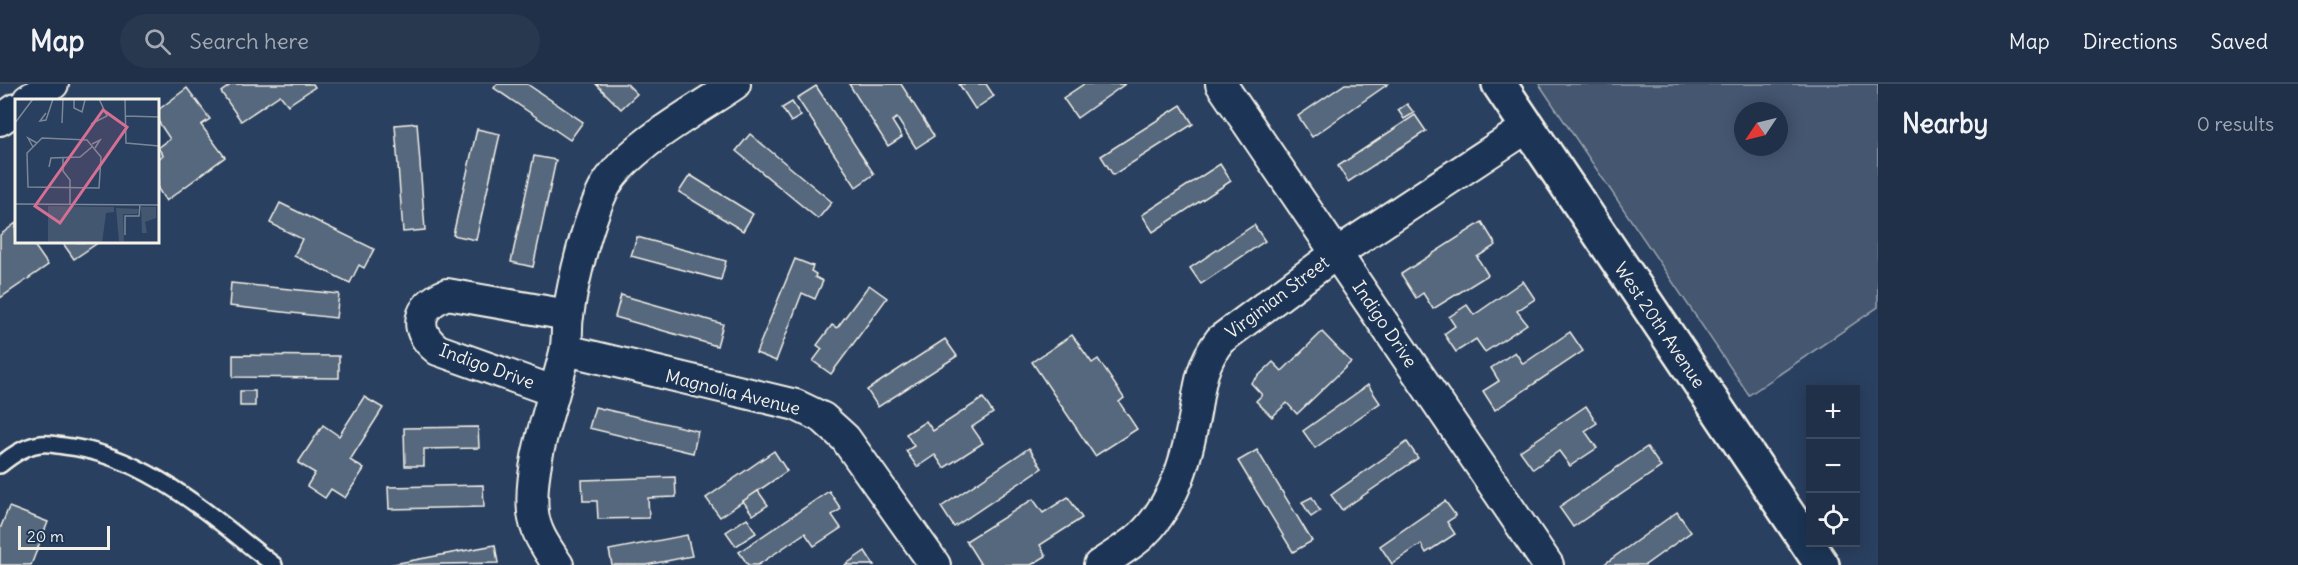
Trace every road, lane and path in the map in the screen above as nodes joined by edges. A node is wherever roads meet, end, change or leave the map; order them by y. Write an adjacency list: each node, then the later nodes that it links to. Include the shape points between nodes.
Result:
1 (53, 84): 5 (street)
2 (735, 84): 10 (street, Indigo Drive, via 643,146 607,183 592,215)
3 (1221, 84): 9 (street, Indigo Drive)
4 (1498, 84): 8 (main road, West 20th Avenue)
5 (30, 99)
6 (15, 110): 7 (street)
7 (0, 120)
8 (1528, 127): 9 (street, Virginian Street); 19 (main road, West 20th Avenue)
9 (1337, 253): 17 (street, Virginian Street, via 1220,340 1200,375 1188,447 1175,488 1140,537); 18 (street, Indigo Drive)
10 (568, 315): 11 (street, Indigo Drive); 12 (street, Indigo Drive, via 447,294 433,300 423,312 421,327 426,341 438,350)
11 (566, 351): 12 (street, Indigo Drive); 16 (street, Magnolia Avenue, via 796,405 823,418 845,438)
12 (553, 391): 15 (street, Indigo Drive, via 532,488 533,514 540,538)
13 (0, 465): 14 (lane, via 14,453 40,443 110,457 166,482)
14 (274, 565)
15 (558, 565)
16 (935, 565)
17 (1099, 565)
18 (1548, 565)
19 (1822, 565)

